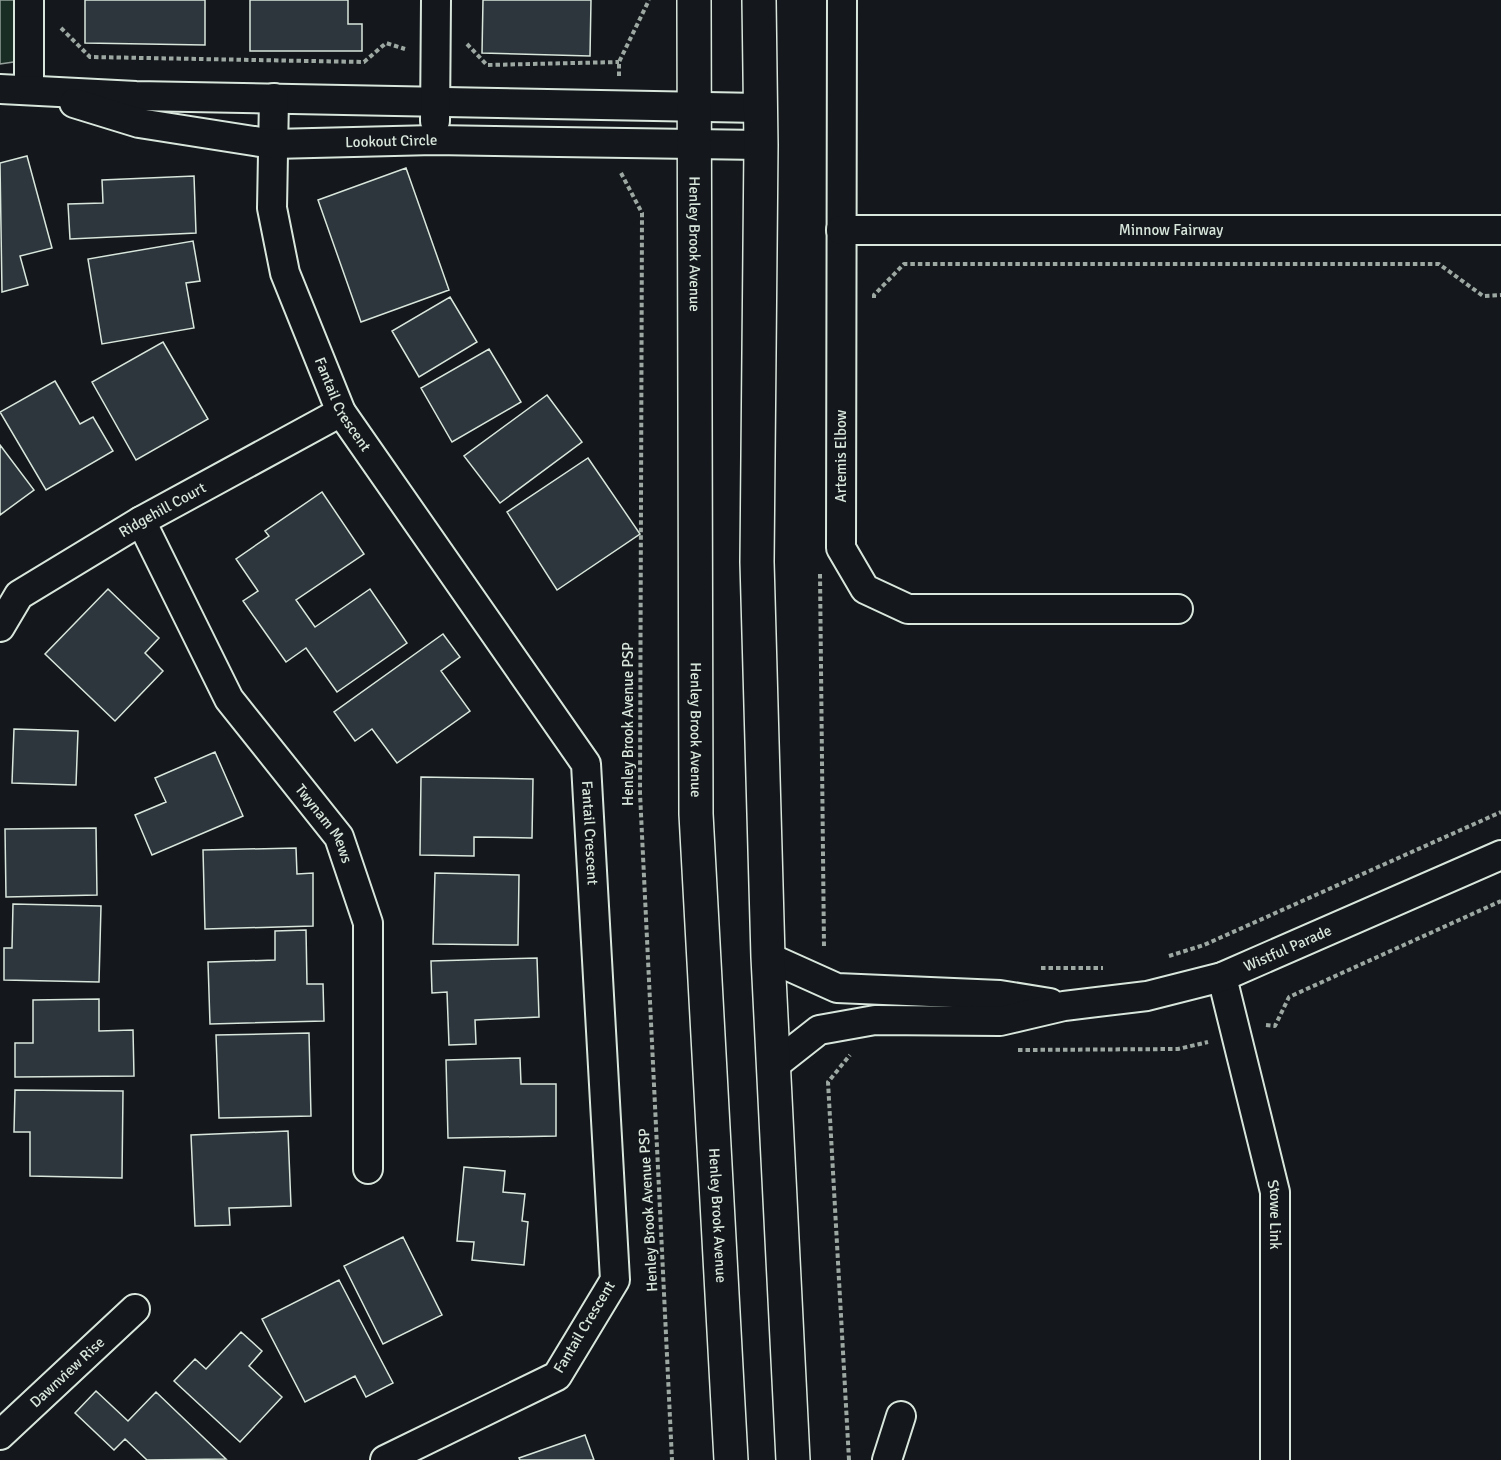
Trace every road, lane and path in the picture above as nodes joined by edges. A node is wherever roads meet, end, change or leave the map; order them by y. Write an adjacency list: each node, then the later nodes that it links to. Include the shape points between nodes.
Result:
1 (436, 0): 7 (street)
2 (649, 0): 8 (path)
3 (694, 0): 14 (main road, Henley Brook Avenue)
4 (759, 0): 15 (main road)
5 (842, 0): 21 (street, Artemis Elbow)
6 (29, 13): 7 (path, via 60,28 90,57 364,62 386,43 413,51); 10 (street)
7 (436, 51): 8 (path, via 448,51 463,40 487,65); 12 (street)
8 (619, 62): 13 (path)
9 (0, 89): 10 (street, Lookout Circle)
10 (29, 89): 11 (street, Lookout Circle, via 136,96); 18 (street, Lookout Circle, via 139,123)
11 (274, 98): 12 (street, Lookout Circle); 18 (street, Fantail Crescent)
12 (436, 102): 13 (street, Lookout Circle); 16 (street)
13 (619, 105): 14 (street, Lookout Circle)
14 (694, 106): 15 (street, Lookout Circle); 19 (main road, Henley Brook Avenue)
15 (760, 108): 20 (main road)
16 (434, 140): 17 (street, Lookout Circle); 18 (street, Lookout Circle)
17 (619, 143): 19 (street, Lookout Circle); 47 (path, Henley Brook Avenue PSP, via 619,169 642,213 640,793)
18 (273, 144): 25 (street, Fantail Crescent, via 272,208 285,273)
19 (694, 144): 20 (street, Lookout Circle); 48 (main road, Henley Brook Avenue, via 696,814)
20 (761, 145): 32 (main road, via 757,562)
21 (841, 230): 22 (street, Minnow Fairway); 24 (street, Artemis Elbow)
22 (1500, 237)
23 (1501, 295): 24 (path, via 1483,296 1440,264 904,264 874,295 874,308)
24 (841, 309): 27 (street, Artemis Elbow, via 841,548 865,589 908,609)
25 (341, 412): 26 (street, Ridgehill Court); 46 (street, Fantail Crescent, via 586,764 615,1280 557,1376)
26 (141, 521): 28 (street, Ridgehill Court, via 19,596); 42 (street, Twynam Mews, via 230,699 339,837 368,923)
27 (1178, 609)
28 (0, 627)
29 (1501, 812): 33 (path, via 1204,945)
30 (1501, 855): 36 (street, Wistful Parade)
31 (1501, 901): 39 (path, via 1289,997 1275,1026 1253,1023)
32 (768, 957): 37 (street, Wistful Parade, via 837,988 1000,995); 41 (main road)
33 (1158, 960)
34 (1034, 968): 35 (path)
35 (1104, 968)
36 (1222, 977): 37 (street, Wistful Parade, via 1147,996); 39 (street, Stowe Link)
37 (1064, 1006): 38 (street, Wistful Parade, via 1000,1021 875,1020)
38 (846, 1025): 41 (street, Wistful Parade, via 819,1030); 50 (path, via 846,1037 853,1052 828,1082)
39 (1235, 1031): 40 (path, via 1178,1049); 52 (street, Stowe Link, via 1275,1192)
40 (1015, 1050)
41 (772, 1067): 49 (main road)
42 (368, 1169)
43 (135, 1309): 45 (street, Dawnview Rise)
44 (901, 1416): 51 (street)
45 (0, 1435)
46 (385, 1460)
47 (672, 1460)
48 (731, 1460)
49 (793, 1460)
50 (849, 1460)
51 (887, 1460)
52 (1275, 1460)

